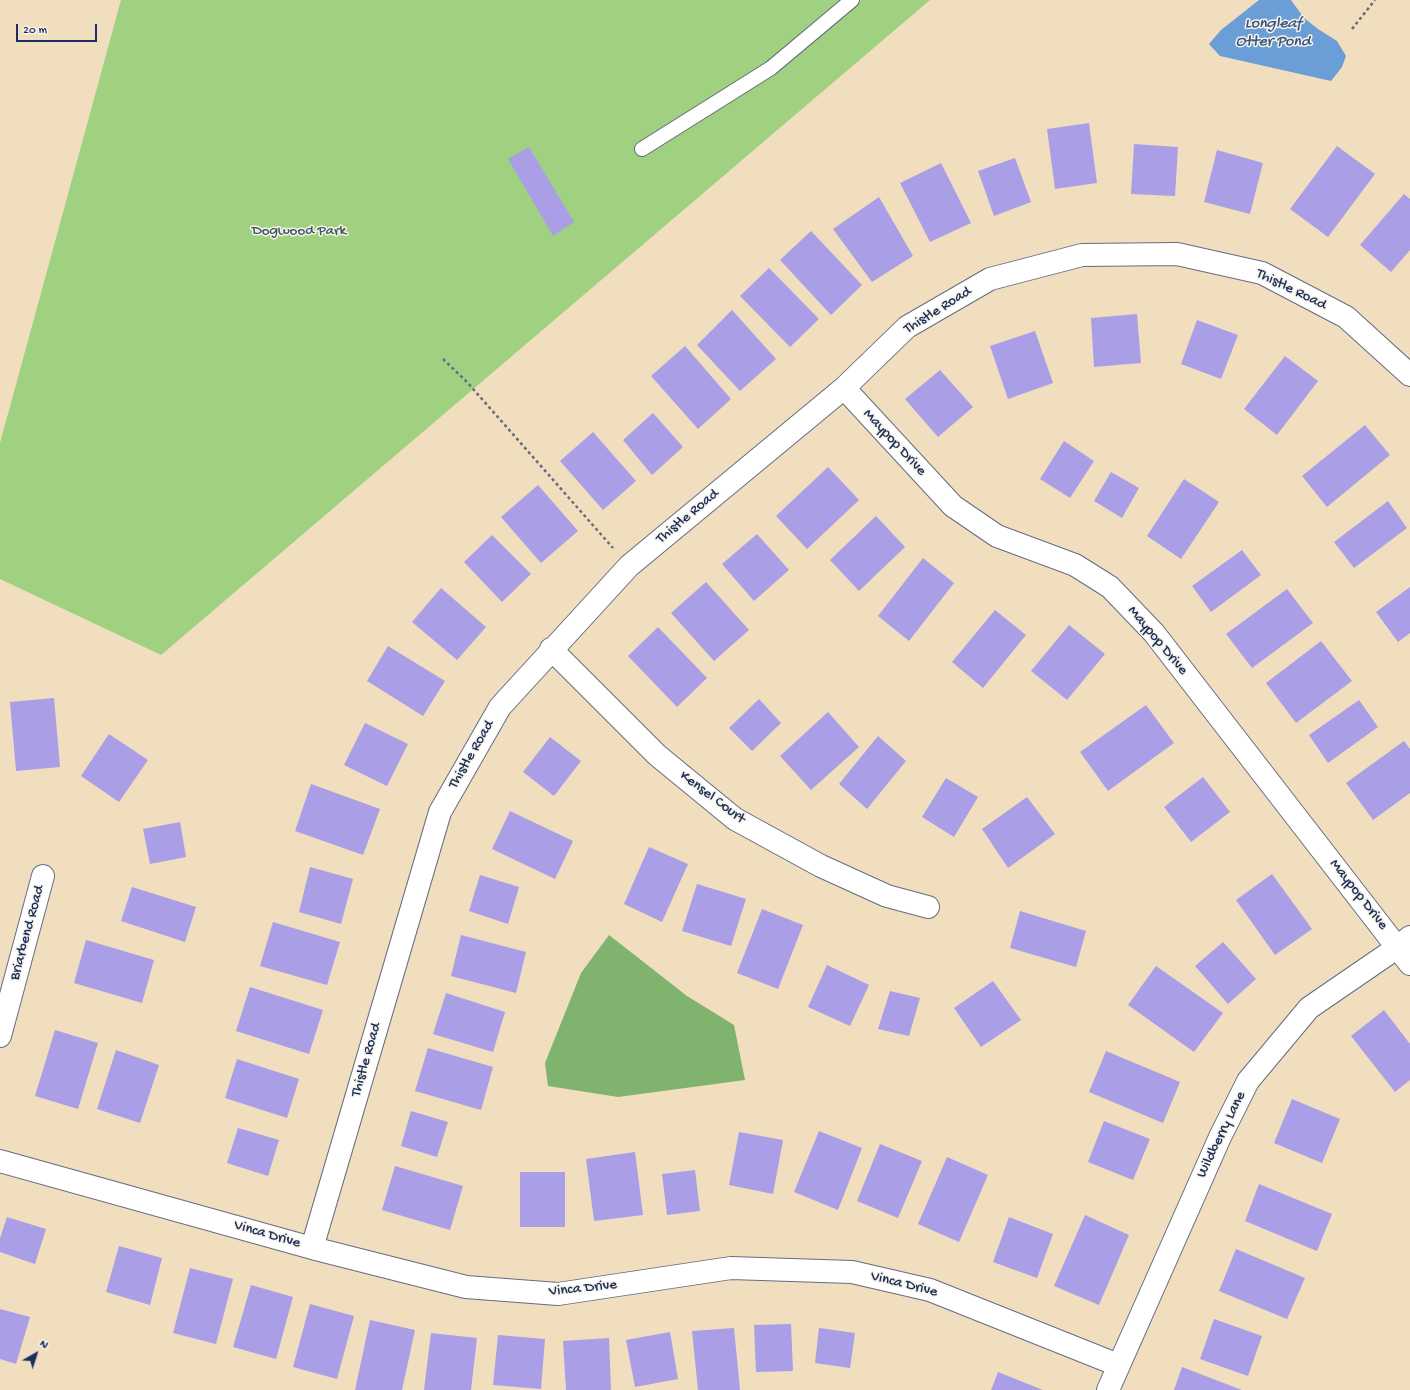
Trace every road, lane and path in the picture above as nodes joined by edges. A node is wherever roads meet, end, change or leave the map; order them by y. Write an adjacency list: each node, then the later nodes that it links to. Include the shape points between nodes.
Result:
1 (852, 0): 4 (lane, via 771,68)
2 (1374, 0): 3 (path)
3 (1352, 29)
4 (642, 149)
5 (443, 359): 8 (path, via 467,382)
6 (1410, 375): 7 (street, Thistle Road, via 1346,317 1262,273 1177,254 1082,255 990,279 907,327)
7 (844, 388): 8 (street, Thistle Road); 12 (street, Maypop Drive, via 953,506 997,536 1075,565 1110,587 1154,633)
8 (629, 566): 9 (street, Thistle Road)
9 (551, 649): 11 (street, Kensel Court, via 657,755 735,819 821,866 887,896); 15 (street, Thistle Road, via 500,707 440,812)
10 (43, 876): 13 (street, Briarbend Road)
11 (928, 907)
12 (1406, 949): 16 (street, Wildberry Lane, via 1309,1008 1248,1081 1220,1137)
13 (0, 1036)
14 (0, 1161): 15 (street, Vinca Drive)
15 (312, 1248): 16 (street, Vinca Drive, via 466,1287 558,1294 731,1268 852,1272 930,1290)
16 (1118, 1365): 17 (street, Wildberry Lane)
17 (1108, 1390)

